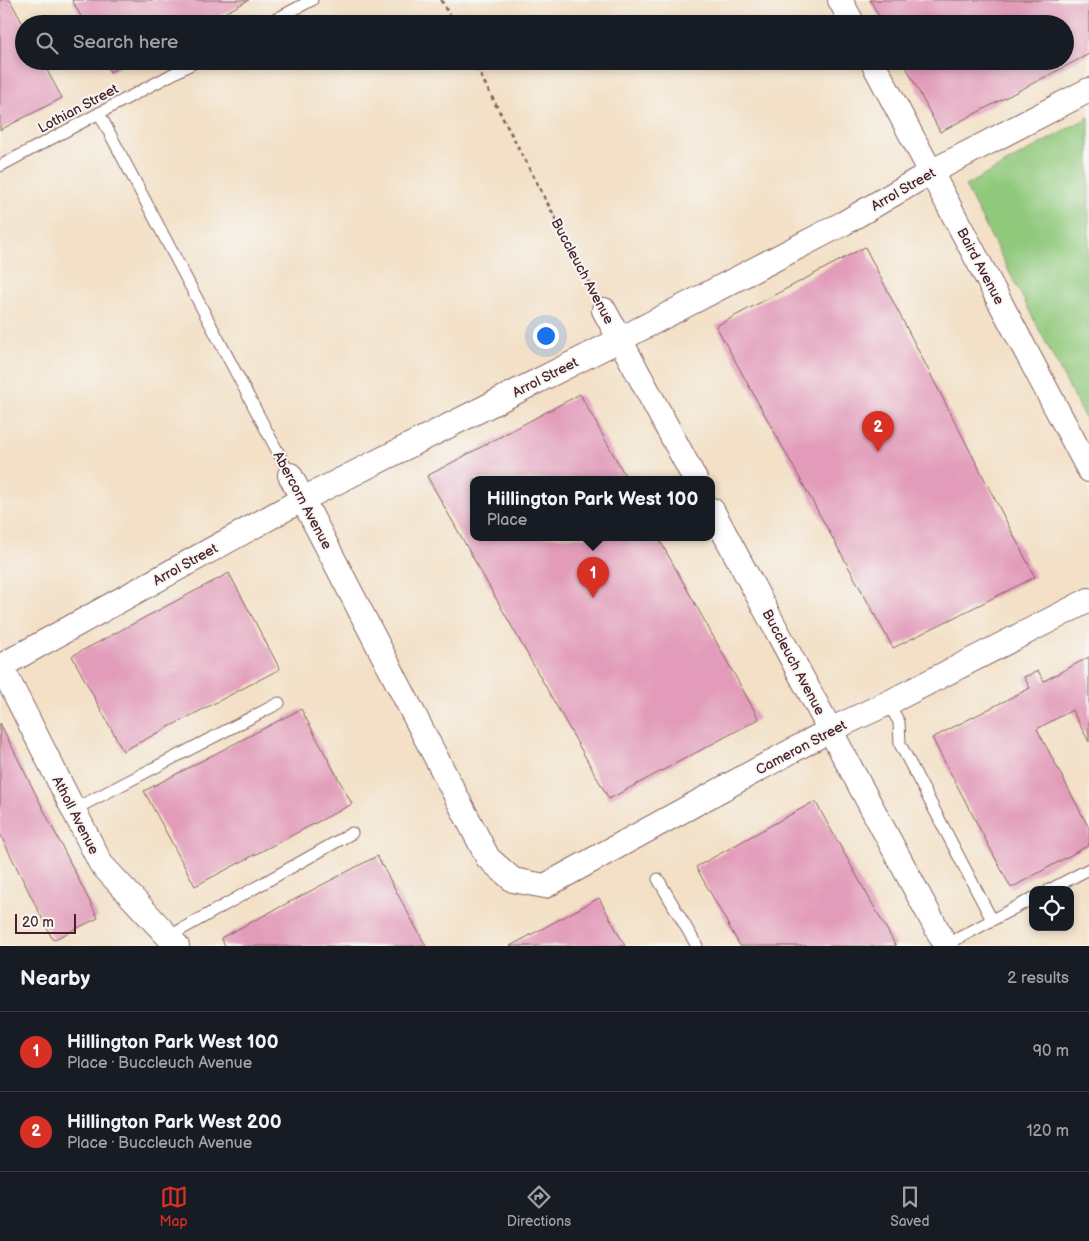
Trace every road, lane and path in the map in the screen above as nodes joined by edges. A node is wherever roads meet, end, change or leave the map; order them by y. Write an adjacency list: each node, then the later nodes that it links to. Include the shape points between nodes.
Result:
1 (312, 0): 4 (lane)
2 (441, 0): 5 (path)
3 (840, 0): 6 (street)
4 (284, 15)
5 (449, 15)
6 (848, 15)
7 (180, 70): 11 (lane, Lothian Street)
8 (478, 70): 14 (path, Buccleuch Avenue)
9 (877, 70): 13 (street, Baird Avenue)
10 (1089, 90): 13 (street, Arrol Street)
11 (100, 113): 12 (lane, Lothian Street); 17 (lane, Abercorn Avenue)
12 (0, 166)
13 (931, 172): 15 (street, Arrol Street, via 844,223); 16 (street, Baird Avenue)
14 (604, 310): 15 (street, Buccleuch Avenue)
15 (619, 340): 18 (street, Buccleuch Avenue); 19 (street, Arrol Street)
16 (1089, 470)
17 (290, 475): 19 (street, Abercorn Avenue)
18 (693, 476)
19 (302, 499): 22 (street, Arrol Street); 30 (street, Abercorn Avenue, via 488,858)
20 (715, 516): 25 (street, Buccleuch Avenue)
21 (1089, 600): 24 (street, Cameron Street)
22 (1, 666): 26 (street, Atholl Avenue)
23 (279, 703): 26 (lane)
24 (888, 703): 25 (street, Cameron Street); 33 (lane, via 899,722 900,744)
25 (830, 730): 30 (street, Cameron Street, via 545,886); 36 (street, Buccleuch Avenue)
26 (73, 810): 34 (street, Atholl Avenue, via 101,864)
27 (352, 834): 34 (lane)
28 (1089, 868): 31 (lane)
29 (658, 879): 35 (lane)
30 (514, 880)
31 (1056, 886)
32 (1029, 900): 33 (lane)
33 (992, 920): 36 (lane)
34 (172, 941)
35 (696, 946)
36 (945, 946)

